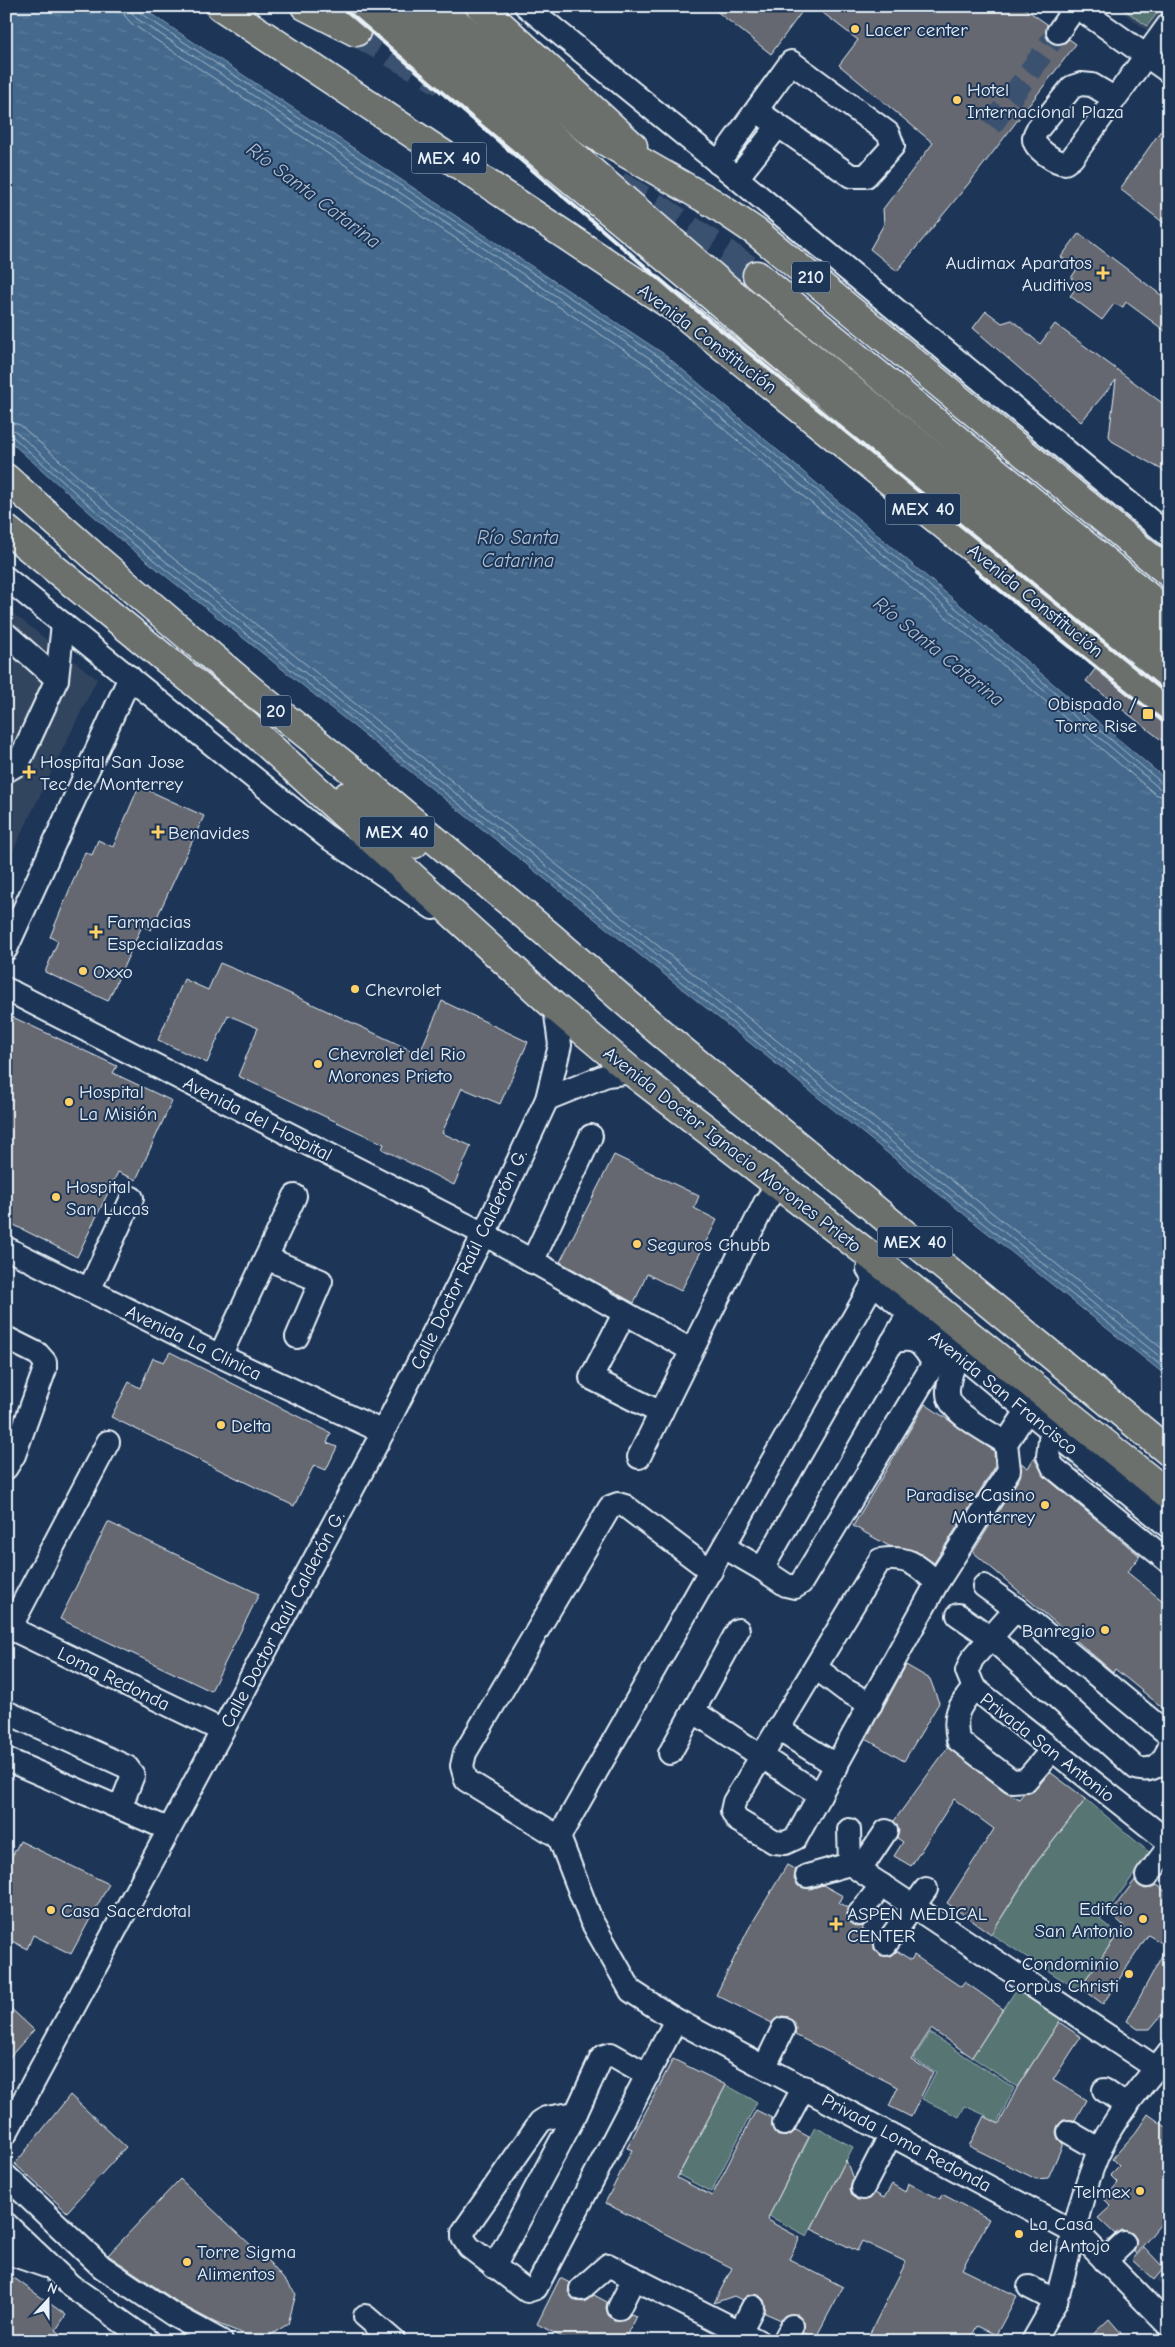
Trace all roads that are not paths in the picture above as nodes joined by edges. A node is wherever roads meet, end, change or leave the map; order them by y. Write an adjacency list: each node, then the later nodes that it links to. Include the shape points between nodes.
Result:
1 (220, 6): 33 (main road, Avenida Constitución / MEX 40, via 678,310)
2 (305, 6): 10 (main road)
3 (362, 6): 30 (main road, Avenida Constitución, via 721,303 941,491)
4 (401, 6): 29 (main road, via 726,288 947,467)
5 (436, 6): 18 (main road, 210, via 591,133)
6 (480, 6): 18 (main road)
7 (526, 6): 17 (street)
8 (1076, 6): 11 (street); 12 (street)
9 (1169, 24): 12 (street)
10 (356, 32)
11 (1058, 32)
12 (1147, 56): 13 (street); 14 (street)
13 (1167, 69)
14 (1114, 98)
15 (757, 111): 16 (street); 16 (street, via 791,62 888,133 893,146 866,176 851,176); 17 (street)
16 (778, 126): 19 (street)
17 (718, 163): 19 (street)
18 (658, 170): 24 (main road, 210, via 756,232)
19 (737, 178): 23 (street)
20 (757, 275): 26 (main road)
21 (7, 479): 36 (main road, Avenida Doctor Ignacio Morones Prieto / 20, via 257,695)
22 (6, 530): 34 (main road, MEX 40)
23 (1169, 536)
24 (1169, 573)
25 (7, 580): 27 (street)
26 (1169, 614)
27 (63, 624): 31 (street); 32 (street)
28 (6, 634): 32 (street)
29 (1169, 640)
30 (1169, 672)
31 (130, 677): 37 (street, via 326,836); 38 (street)
32 (56, 679): 35 (street, via 18,764)
33 (1169, 707)
34 (244, 723): 36 (main road, Avenida Doctor Ignacio Morones Prieto / MEX 40, via 483,896); 37 (main road, Avenida Doctor Ignacio Morones Prieto)
35 (6, 771)
36 (551, 937): 68 (main road, Avenida Doctor Ignacio Morones Prieto / MEX 40, via 669,1040)
37 (490, 946): 40 (main road, Avenida Doctor Ignacio Morones Prieto / MEX 40)
38 (6, 949)
39 (6, 989): 47 (street, Avenida del Hospital)
40 (555, 1007): 41 (main road, Avenida Doctor Ignacio Morones Prieto / MEX 40); 42 (street, Calle Doctor Raúl Calderón G., via 560,1045)
41 (632, 1072): 42 (street, via 607,1076); 44 (main road, Avenida Doctor Ignacio Morones Prieto / MEX 40)
42 (547, 1099): 47 (street, Calle Doctor Raúl Calderón G.)
43 (592, 1136): 50 (street)
44 (777, 1186): 51 (main road, Avenida Doctor Ignacio Morones Prieto / MEX 40, via 854,1244); 59 (street, via 765,1203)
45 (295, 1196): 49 (street)
46 (132, 1198): 52 (street)
47 (484, 1234): 50 (street, Avenida del Hospital); 64 (street, Calle Doctor Raúl Calderón G.)
48 (6, 1248): 52 (street, Avenida La Clinica)
49 (266, 1258): 55 (street, via 322,1281); 60 (street)
50 (532, 1262): 54 (street, Avenida del Hospital)
51 (887, 1284): 53 (street, Avenida San Francisco); 71 (main road, Avenida Doctor Ignacio Morones Prieto / MEX 40); 73 (street, via 863,1305)
52 (89, 1290): 60 (street, Avenida La Clinica)
53 (909, 1313): 57 (street); 58 (street, Avenida San Francisco)
54 (624, 1314): 59 (street, Avenida del Hospital); 63 (street, via 591,1378)
55 (297, 1337)
56 (6, 1338): 70 (street, via 38,1354 45,1362)
57 (892, 1342): 61 (street, via 912,1339 923,1347); 75 (street)
58 (951, 1349): 61 (street); 62 (street, Avenida San Francisco); 67 (street, via 949,1402 960,1413)
59 (691, 1350): 63 (street)
60 (220, 1356): 64 (street, Avenida La Clinica)
61 (934, 1364): 75 (street, via 801,1583 795,1587 786,1585)
62 (1027, 1411): 65 (street, Avenida San Francisco); 67 (street)
63 (661, 1413): 69 (street)
64 (382, 1432): 90 (street, Calle Doctor Raúl Calderón G.)
65 (1051, 1432): 72 (street, Avenida San Francisco); 74 (street, via 1048,1456 1053,1467)
66 (108, 1442): 81 (street)
67 (1006, 1443): 77 (street, via 1010,1470)
68 (1169, 1452)
69 (640, 1457)
70 (10, 1461)
71 (1169, 1495)
72 (1169, 1527)
73 (724, 1547): 75 (street); 76 (street)
74 (1169, 1562)
75 (762, 1569)
76 (710, 1571): 103 (street); 103 (street, via 625,1506 610,1507 465,1754 462,1766 466,1780)
77 (937, 1583): 84 (street, via 908,1560 880,1560); 86 (street)
78 (984, 1586): 79 (street)
79 (1016, 1609): 83 (street); 91 (street)
80 (958, 1615): 83 (street)
81 (8, 1627): 90 (street, Loma Redonda)
82 (738, 1630): 87 (street)
83 (990, 1637): 85 (street, Privada San Antonio, via 972,1659 967,1672); 92 (street, via 1136,1768 1155,1768)
84 (816, 1668): 86 (street, via 845,1690); 89 (street)
85 (974, 1688): 93 (street, Privada San Antonio); 93 (street, via 958,1709 958,1740 1012,1781 1026,1780)
86 (871, 1704): 97 (street)
87 (693, 1711): 94 (street); 95 (street)
88 (6, 1712): 99 (street, via 127,1767 133,1775)
89 (778, 1729): 95 (street); 97 (street)
90 (222, 1730): 100 (street, Calle Doctor Raúl Calderón G.)
91 (1169, 1736)
92 (1169, 1748)
93 (1052, 1750): 104 (street, Privada San Antonio)
94 (670, 1753)
95 (761, 1757): 98 (street); 98 (street, via 734,1802 732,1810 737,1820 774,1842 785,1843 796,1838)
96 (6, 1759): 99 (street)
97 (837, 1766): 98 (street)
98 (820, 1795)
99 (120, 1808): 100 (street)
100 (168, 1829): 122 (street, Calle Doctor Raúl Calderón G.)
101 (849, 1830): 106 (street)
102 (879, 1835): 106 (street)
103 (559, 1837): 111 (street, Privada Loma Redonda, via 591,1920 631,1990)
104 (1169, 1842)
105 (1169, 1847): 108 (street)
106 (855, 1867): 107 (street); 109 (street, via 865,1903)
107 (807, 1876)
108 (1147, 1876)
109 (920, 1898): 110 (street); 113 (street)
110 (886, 1944)
111 (676, 2020): 114 (street, Privada Loma Redonda); 115 (street)
112 (784, 2029): 114 (street)
113 (1163, 2060): 118 (street)
114 (765, 2066): 116 (street, Privada Loma Redonda)
115 (648, 2075): 119 (street, via 611,2054 604,2056); 132 (street, via 536,2288 531,2291 523,2289)
116 (804, 2086): 120 (street); 123 (street, Privada Loma Redonda)
117 (1104, 2090): 118 (street)
118 (1127, 2106): 124 (street)
119 (576, 2113): 132 (street); 132 (street, via 540,2122 466,2227 465,2243)
120 (784, 2124)
121 (1069, 2132): 124 (street)
122 (6, 2133)
123 (891, 2134): 126 (street); 128 (street, Privada Loma Redonda)
124 (1111, 2143): 128 (street, via 1087,2184)
125 (6, 2176): 145 (street, via 102,2267 176,2316)
126 (864, 2188)
127 (6, 2224): 133 (street)
128 (1074, 2233): 131 (street, Privada Loma Redonda); 137 (street)
129 (1124, 2243): 131 (street)
130 (6, 2249): 133 (street, via 14,2255)
131 (1105, 2261): 141 (street, Privada Loma Redonda)
132 (494, 2267)
133 (53, 2268): 144 (street, via 70,2284)
134 (630, 2276): 136 (street, via 608,2265); 139 (street); 142 (street, via 670,2308)
135 (1029, 2286): 137 (street)
136 (581, 2289)
137 (1056, 2301): 143 (street)
138 (753, 2307): 142 (street)
139 (619, 2308)
140 (365, 2316): 146 (street)
141 (1169, 2326)
142 (749, 2337)
143 (1041, 2338)
144 (150, 2341)
145 (221, 2341)
146 (394, 2341)

